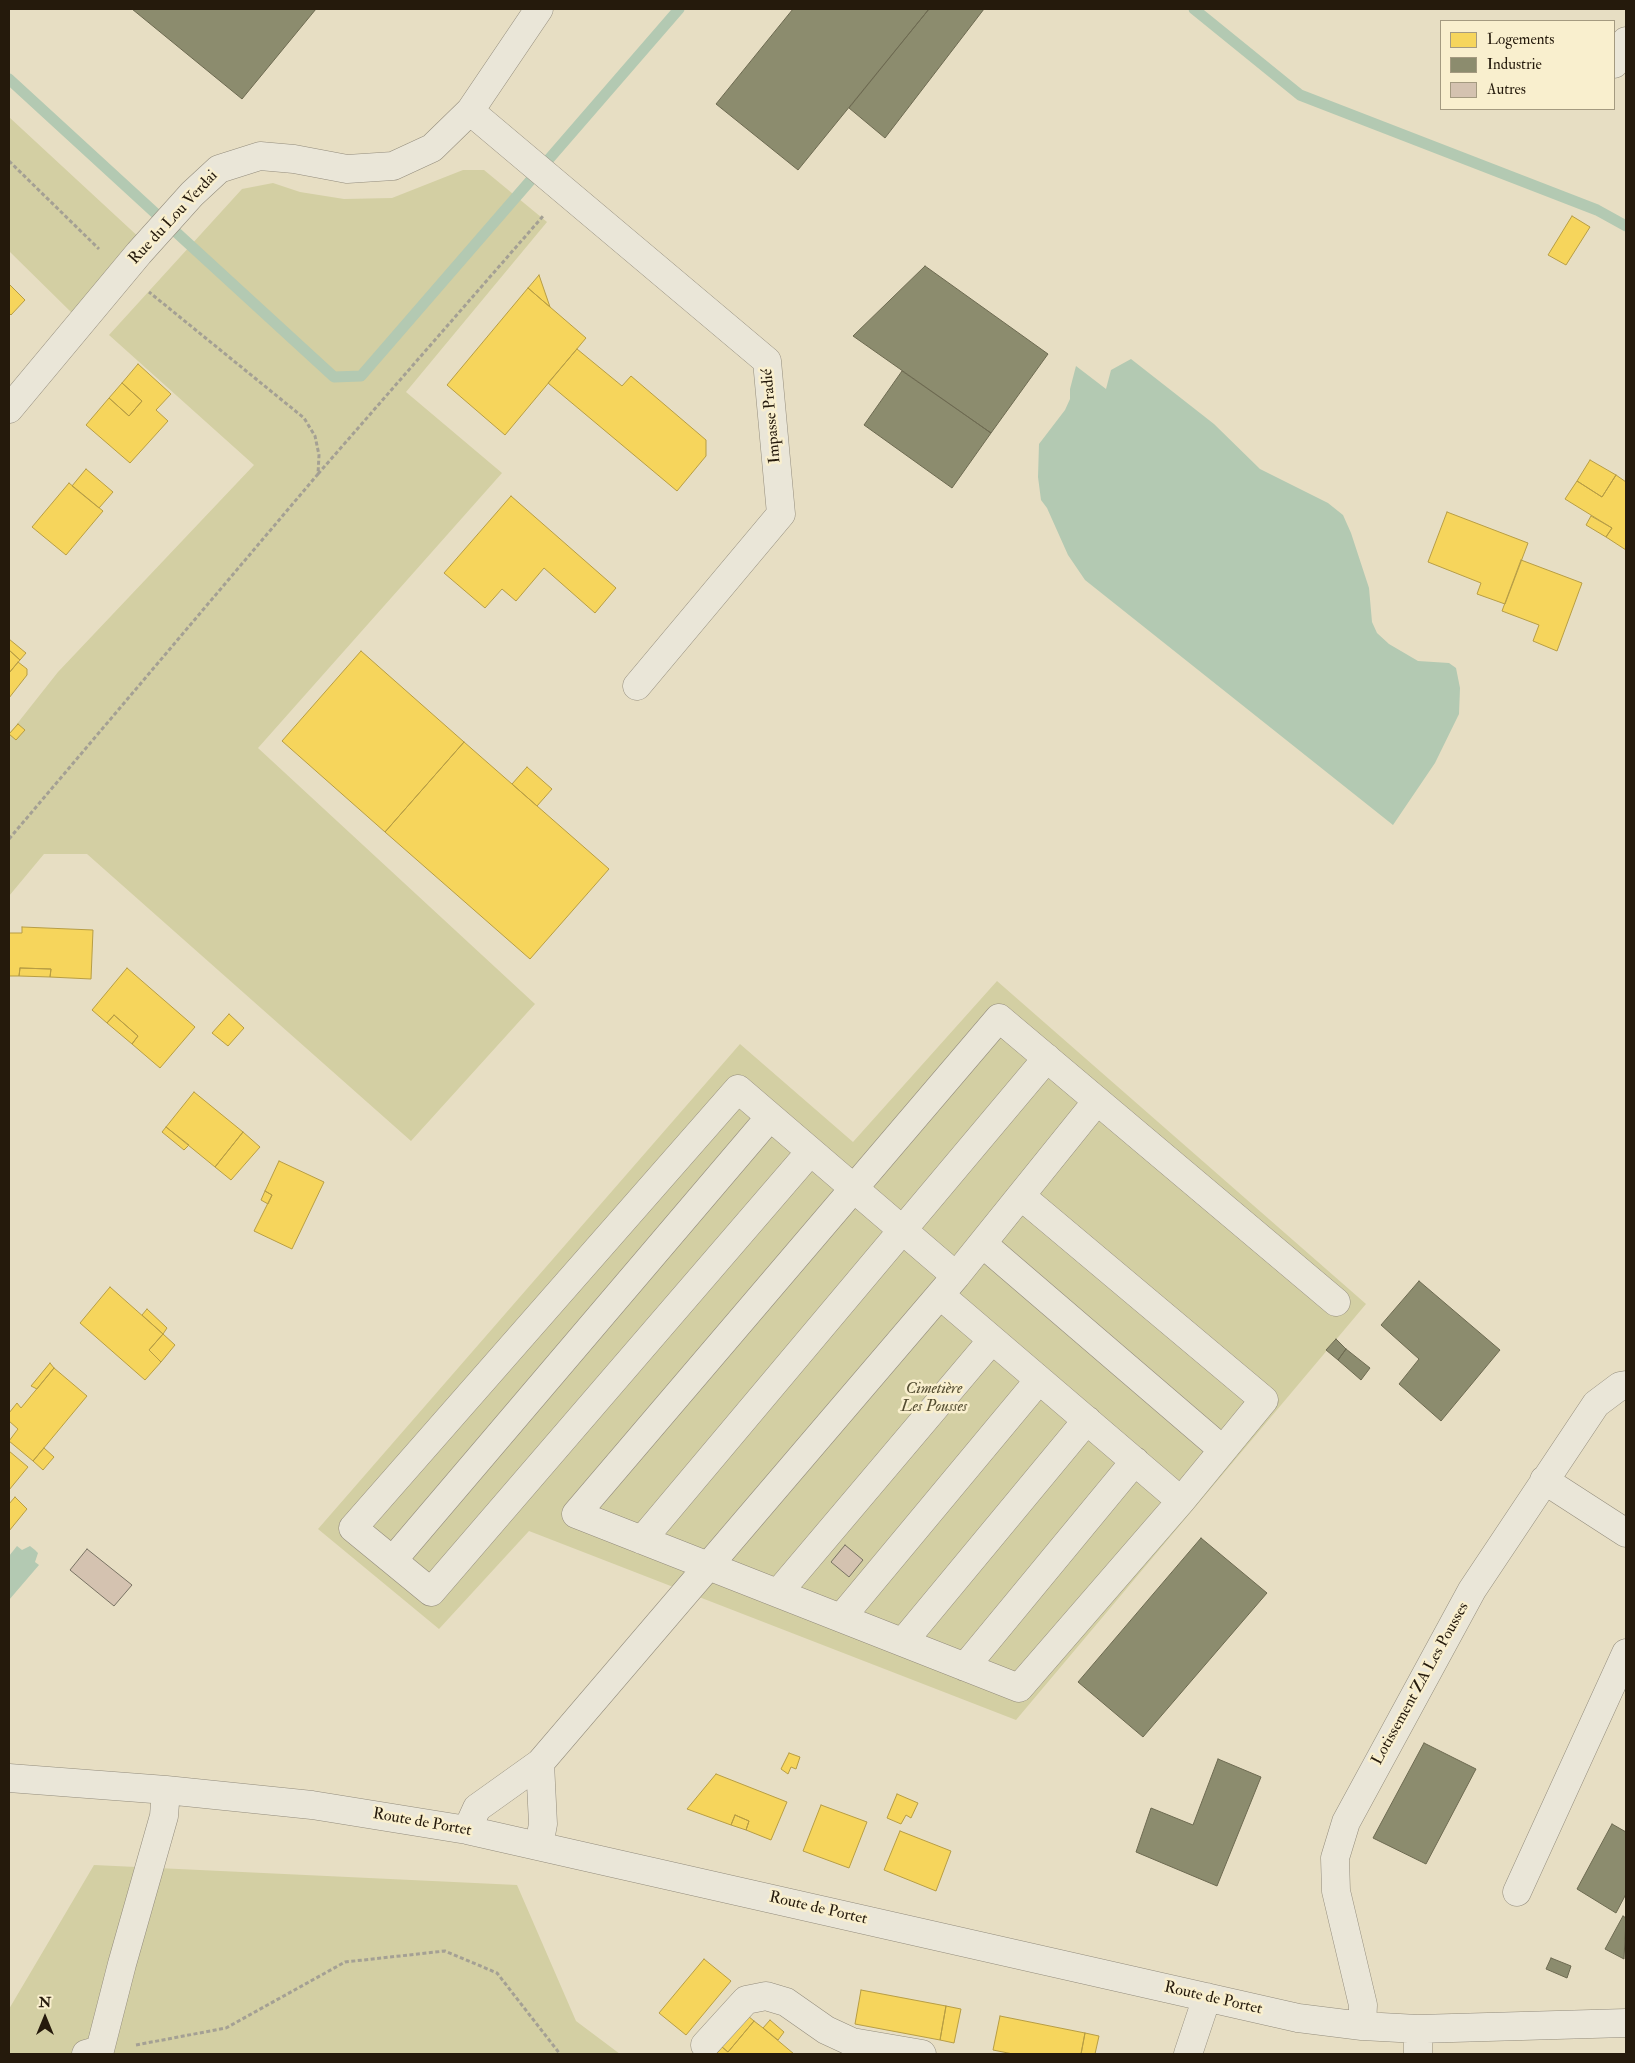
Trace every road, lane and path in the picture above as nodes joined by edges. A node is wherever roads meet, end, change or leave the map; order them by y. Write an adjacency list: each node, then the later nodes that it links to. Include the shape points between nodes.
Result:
1 (539, 9): 4 (street, Rue du Lou Verdai)
2 (1626, 41): 3 (street)
3 (1615, 62)
4 (470, 111): 6 (street, Impasse Pradié); 7 (street, Rue du Lou Verdai, via 432,148 393,166 347,169 260,156 220,169 192,194)
5 (9, 161): 7 (path)
6 (564, 190): 9 (path); 10 (street, Impasse Pradié, via 767,361 781,514)
7 (131, 263): 8 (street, Rue du Lou Verdai); 9 (path, via 304,418 315,436)
8 (9, 408)
9 (318, 474): 11 (path)
10 (637, 686)
11 (9, 839)
12 (1047, 1058): 13 (street); 16 (street, via 1000,1018); 18 (street)
13 (1097, 1101): 17 (street); 21 (street)
14 (770, 1117): 15 (street); 32 (street); 32 (street, via 738,1089 353,1528)
15 (810, 1152): 16 (street); 32 (street, via 431,1592)
16 (854, 1189): 18 (street); 31 (street, via 576,1514)
17 (1021, 1196): 19 (street); 26 (street, via 1264,1400)
18 (902, 1230): 20 (street); 31 (street)
19 (982, 1244): 20 (street); 26 (street)
20 (948, 1286): 22 (street); 33 (street)
21 (1336, 1302)
22 (992, 1340): 23 (street); 34 (street)
23 (1039, 1380): 25 (street); 35 (street)
24 (1626, 1385): 28 (street, Lotissement ZA Les Pousses, via 1596,1404)
25 (1087, 1420): 27 (street); 36 (street)
26 (1223, 1450): 29 (street)
27 (1135, 1461): 29 (street); 38 (street)
28 (1544, 1480): 30 (street); 47 (street, Lotissement ZA Les Pousses, via 1472,1590 1346,1822 1335,1858 1336,1890 1363,2004)
29 (1180, 1501): 38 (street, via 1019,1688)
30 (1626, 1533)
31 (642, 1540): 33 (street)
32 (393, 1560)
33 (708, 1566): 34 (street); 39 (street)
34 (778, 1593): 35 (street)
35 (841, 1618): 36 (street)
36 (903, 1642): 38 (street)
37 (1626, 1653): 44 (street)
38 (965, 1667)
39 (540, 1763): 42 (street, via 477,1808); 43 (street, via 543,1824)
40 (9, 1778): 41 (street, Route de Portet)
41 (166, 1790): 42 (street, Route de Portet, via 312,1804); 50 (street, via 164,1816)
42 (466, 1830): 43 (street, Route de Portet)
43 (539, 1846): 45 (street, Route de Portet)
44 (1517, 1892)
45 (1208, 1997): 47 (street, Route de Portet, via 1298,2018); 53 (street)
46 (1626, 2022): 48 (street, Route de Portet)
47 (1362, 2026): 48 (street, Route de Portet)
48 (1418, 2042)
49 (705, 2045): 52 (street, via 746,2000 766,1996 786,2002 826,2030 852,2042)
50 (93, 2052): 51 (path, via 226,2028 345,1962 445,1951 496,1974)
51 (560, 2054)
52 (922, 2054)
53 (1188, 2054)

